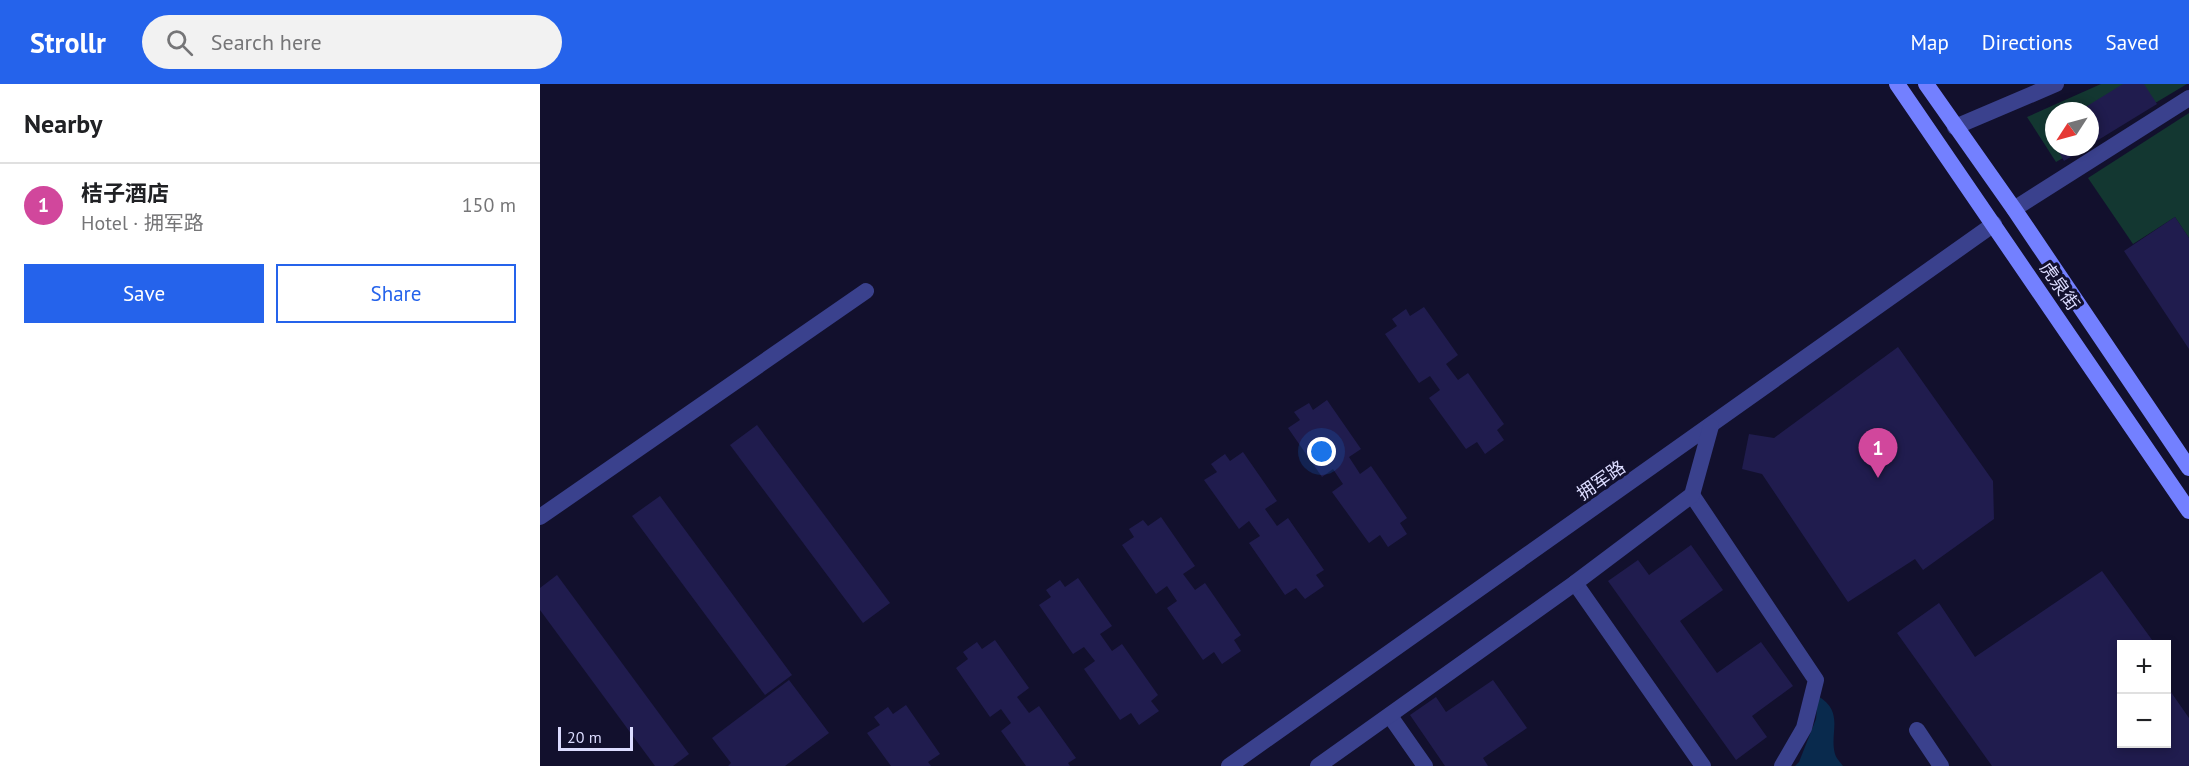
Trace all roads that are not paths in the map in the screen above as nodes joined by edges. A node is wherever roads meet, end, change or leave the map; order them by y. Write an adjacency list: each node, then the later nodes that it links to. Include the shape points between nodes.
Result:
1 (1897, 84): 7 (main road, 虎泉街)
2 (1926, 84): 5 (main road, 虎泉街)
3 (2056, 84): 5 (street)
4 (2189, 98): 6 (street)
5 (1955, 127): 6 (main road, 虎泉街)
6 (2014, 209): 10 (main road, 虎泉街)
7 (1994, 224): 9 (street, 拥军路); 12 (main road, 虎泉街)
8 (866, 291): 13 (street)
9 (1711, 426): 11 (street); 17 (street, 拥军路)
10 (2189, 468)
11 (1692, 495): 14 (street); 21 (street, via 1816,680 1804,728)
12 (2189, 511)
13 (540, 517)
14 (1575, 583): 15 (street); 20 (street)
15 (1390, 716): 18 (street); 19 (street)
16 (1917, 730): 22 (street)
17 (1230, 766)
18 (1318, 766)
19 (1425, 766)
20 (1703, 766)
21 (1782, 766)
22 (1941, 766)

